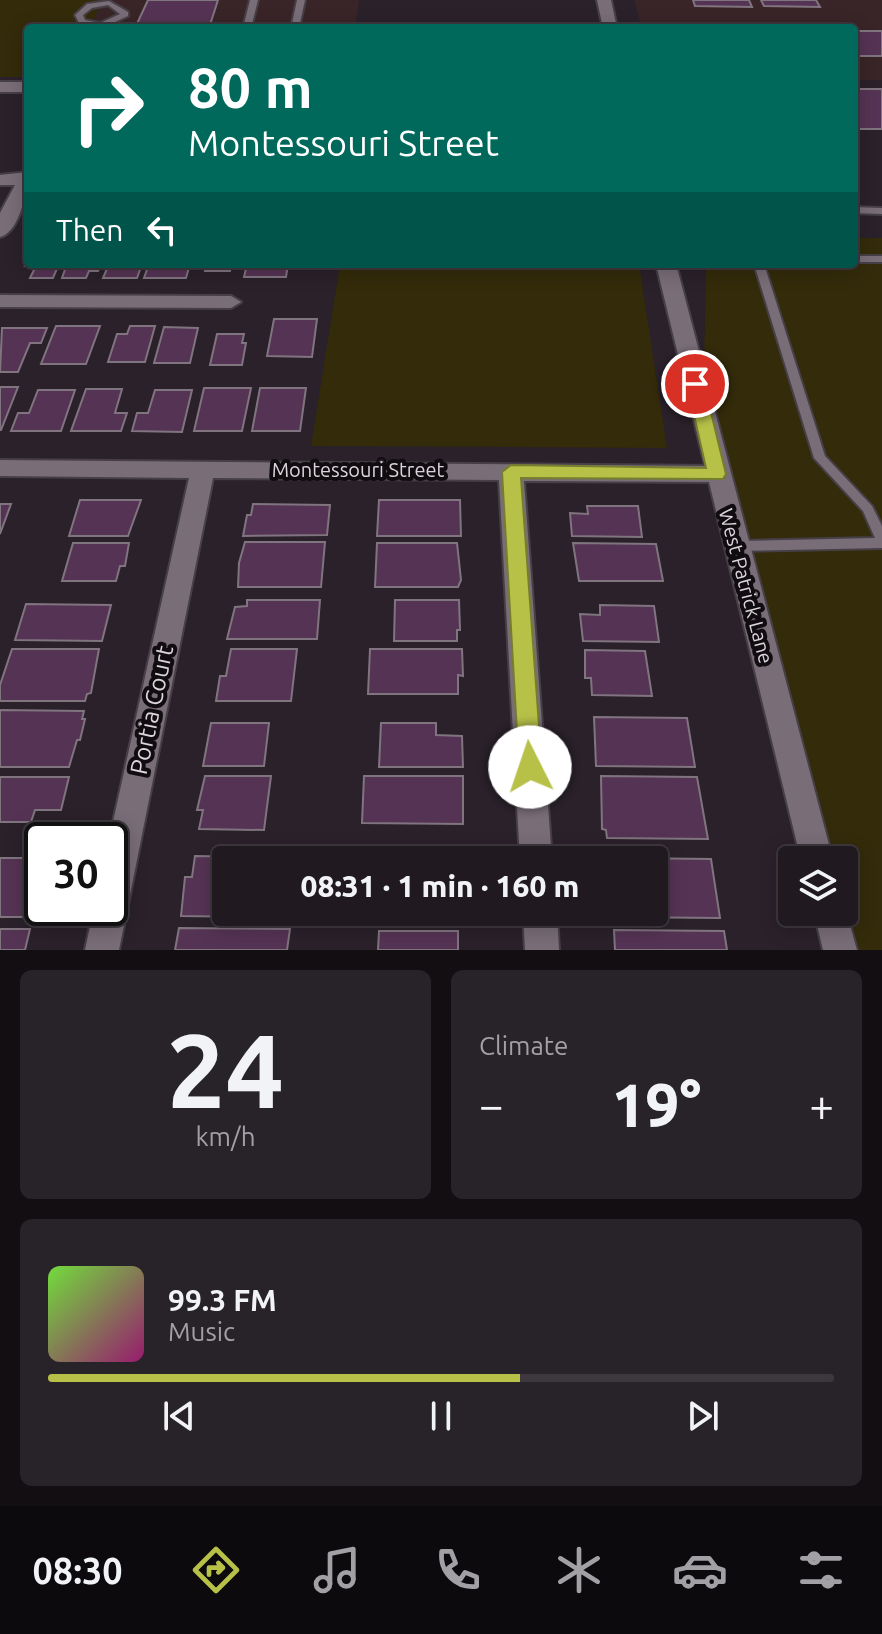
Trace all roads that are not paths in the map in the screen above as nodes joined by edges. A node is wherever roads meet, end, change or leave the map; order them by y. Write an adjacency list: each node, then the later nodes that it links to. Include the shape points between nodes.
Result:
1 (254, 0): 7 (lane)
2 (301, 0): 8 (lane)
3 (604, 0): 9 (street)
4 (110, 1): 5 (lane, via 79,15); 6 (lane, via 125,14)
5 (90, 24)
6 (106, 24)
7 (248, 24)
8 (296, 24)
9 (609, 24)
10 (0, 87): 11 (street)
11 (24, 87)
12 (24, 179): 13 (street)
13 (0, 180)
14 (24, 185): 17 (street)
15 (858, 210): 16 (lane)
16 (882, 211)
17 (0, 231)
18 (858, 259): 19 (lane)
19 (882, 259)
20 (667, 268): 27 (street, West Patrick Lane)
21 (760, 268): 28 (lane, via 820,458 868,509)
22 (0, 301): 23 (street)
23 (231, 302)
24 (0, 468): 25 (street, Montessouri Street)
25 (203, 469): 26 (street, Montessouri Street); 34 (street, Portia Court)
26 (511, 472): 27 (street, Montessouri Street); 30 (street)
27 (717, 474): 29 (street, West Patrick Lane)
28 (882, 541): 29 (lane)
29 (737, 546): 31 (street, West Patrick Lane)
30 (535, 846)
31 (813, 846)
32 (541, 926): 35 (street)
33 (834, 926): 36 (street)
34 (102, 950)
35 (542, 950)
36 (840, 950)

